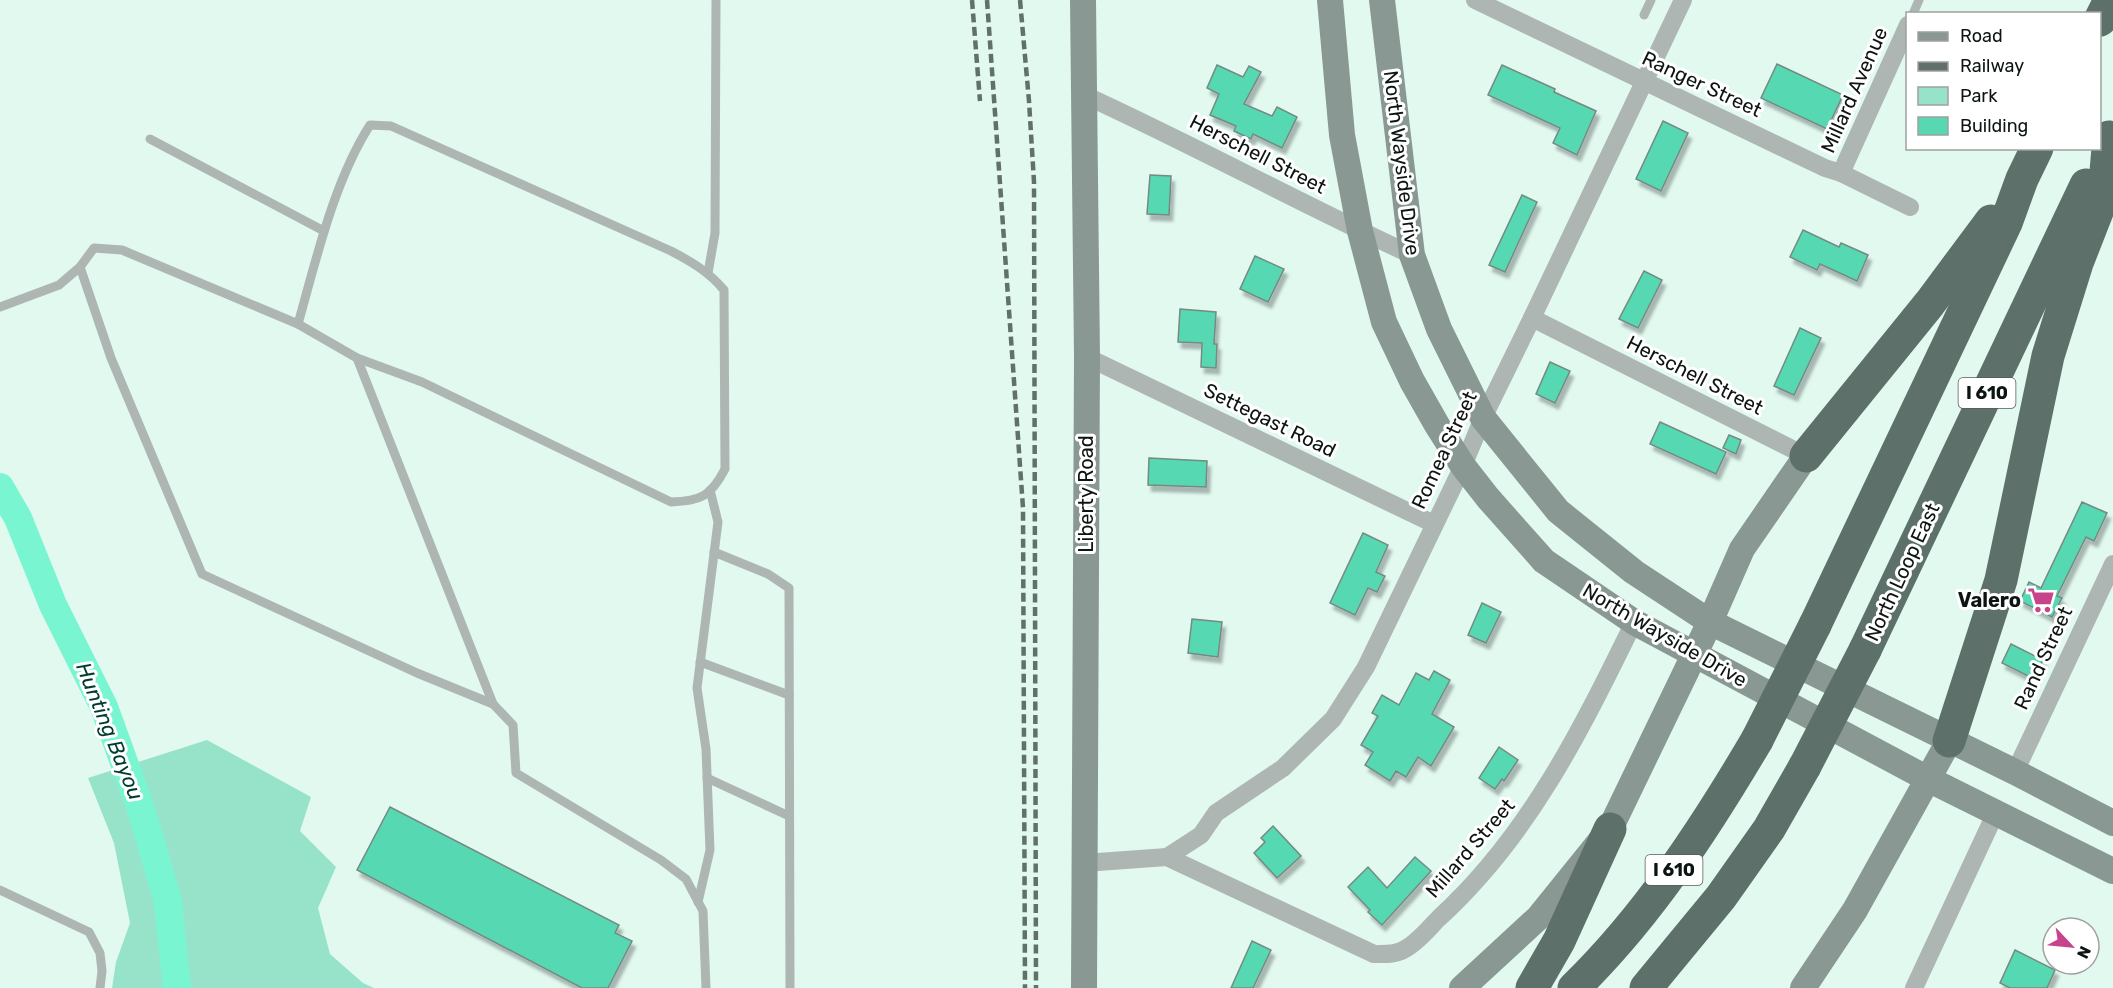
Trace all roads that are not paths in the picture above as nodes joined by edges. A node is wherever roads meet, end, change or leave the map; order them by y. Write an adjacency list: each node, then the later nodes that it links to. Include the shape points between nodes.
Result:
1 (716, 0): 24 (lane, via 715,233)
2 (1083, 0): 13 (main road, Liberty Road)
3 (1330, 0): 21 (main road, North Wayside Drive, via 1342,135)
4 (1382, 0): 22 (main road, North Wayside Drive)
5 (1475, 0): 12 (street, Ranger Street)
6 (1651, 0): 9 (lane)
7 (1683, 0): 12 (street, Romea Street)
8 (2109, 0): 10 (highway)
9 (1644, 15)
10 (2101, 19)
11 (1906, 29): 17 (street, Millard Avenue)
12 (1645, 82): 17 (street, Ranger Street); 26 (street, Romea Street)
13 (1082, 94): 21 (street, Herschell Street); 28 (main road, Liberty Road)
14 (2111, 133): 43 (highway, via 2104,194 2048,356 2001,580); 63 (highway, North Loop East / I 610, bridge, via 1865,650 1805,766 1769,829)
15 (150, 139): 20 (lane)
16 (2036, 150): 18 (highway, I 610)
17 (1841, 173): 19 (street, Ranger Street)
18 (2022, 179): 31 (highway, via 1930,303); 62 (highway, I 610, bridge, via 2006,223 1757,740 1675,868)
19 (1910, 207)
20 (324, 231): 24 (lane, via 357,146 370,125 391,126 671,251); 27 (lane)
21 (1360, 231): 22 (street, Herschell Street); 32 (main road, North Wayside Drive, via 1384,322 1417,390)
22 (1412, 255): 30 (main road, North Wayside Drive, via 1438,329)
23 (80, 267): 25 (lane, via 58,285); 27 (lane, via 94,248 122,250); 42 (lane, via 111,358 202,574)
24 (708, 273): 33 (lane, via 724,290 725,469)
25 (0, 307)
26 (1533, 318): 30 (street, Romea Street); 31 (street, Herschell Street)
27 (298, 324): 29 (lane)
28 (1087, 357): 34 (street, Settegast Road); 52 (main road, Liberty Road)
29 (357, 358): 33 (lane, via 422,382 671,502 695,501); 42 (lane)
30 (1483, 418): 32 (street, Romea Street); 38 (main road, North Wayside Drive, via 1558,511 1634,572)
31 (1806, 456): 38 (main road, via 1742,549)
32 (1463, 466): 34 (street, Romea Street); 37 (main road, North Wayside Drive, via 1544,561)
33 (710, 490): 35 (lane, via 718,522)
34 (1434, 524): 51 (street, Romea Street, via 1366,667 1332,719 1282,768 1216,813 1201,835)
35 (714, 552): 40 (lane); 41 (lane, via 768,574 789,588)
36 (2113, 564): 44 (street, Rand Street)
37 (1634, 622): 39 (main road, North Wayside Drive); 51 (street, Millard Street, via 1576,738 1534,808 1466,894 1405,950 1374,954)
38 (1710, 622): 39 (main road); 43 (main road, North Wayside Drive)
39 (1693, 654): 46 (main road, North Wayside Drive); 50 (main road)
40 (700, 662): 41 (lane); 45 (lane, via 697,688)
41 (789, 695): 48 (lane)
42 (493, 705): 55 (lane, via 513,725 516,773 661,860 686,879)
43 (1949, 741): 44 (main road, North Wayside Drive); 46 (main road)
44 (2015, 772): 49 (main road, North Wayside Drive)
45 (707, 778): 48 (lane); 55 (lane, via 710,850)
46 (1928, 779): 47 (main road, North Wayside Drive); 64 (main road, via 1855,910)
47 (1996, 812): 53 (main road, North Wayside Drive); 65 (street)
48 (789, 816): 58 (lane)
49 (2113, 823)
50 (1610, 829): 60 (main road, via 1539,917); 61 (highway, via 1559,941)
51 (1167, 857): 52 (street, Millard Street)
52 (1084, 863): 59 (main road, Liberty Road)
53 (2113, 871)
54 (0, 890): 56 (lane, via 89,932 100,953)
55 (698, 902): 57 (lane, via 703,911)
56 (100, 988)
57 (706, 988)
58 (790, 988)
59 (1084, 988)
60 (1462, 988)
61 (1532, 988)
62 (1574, 988)
63 (1646, 988)
64 (1803, 988)
65 (1914, 988)

